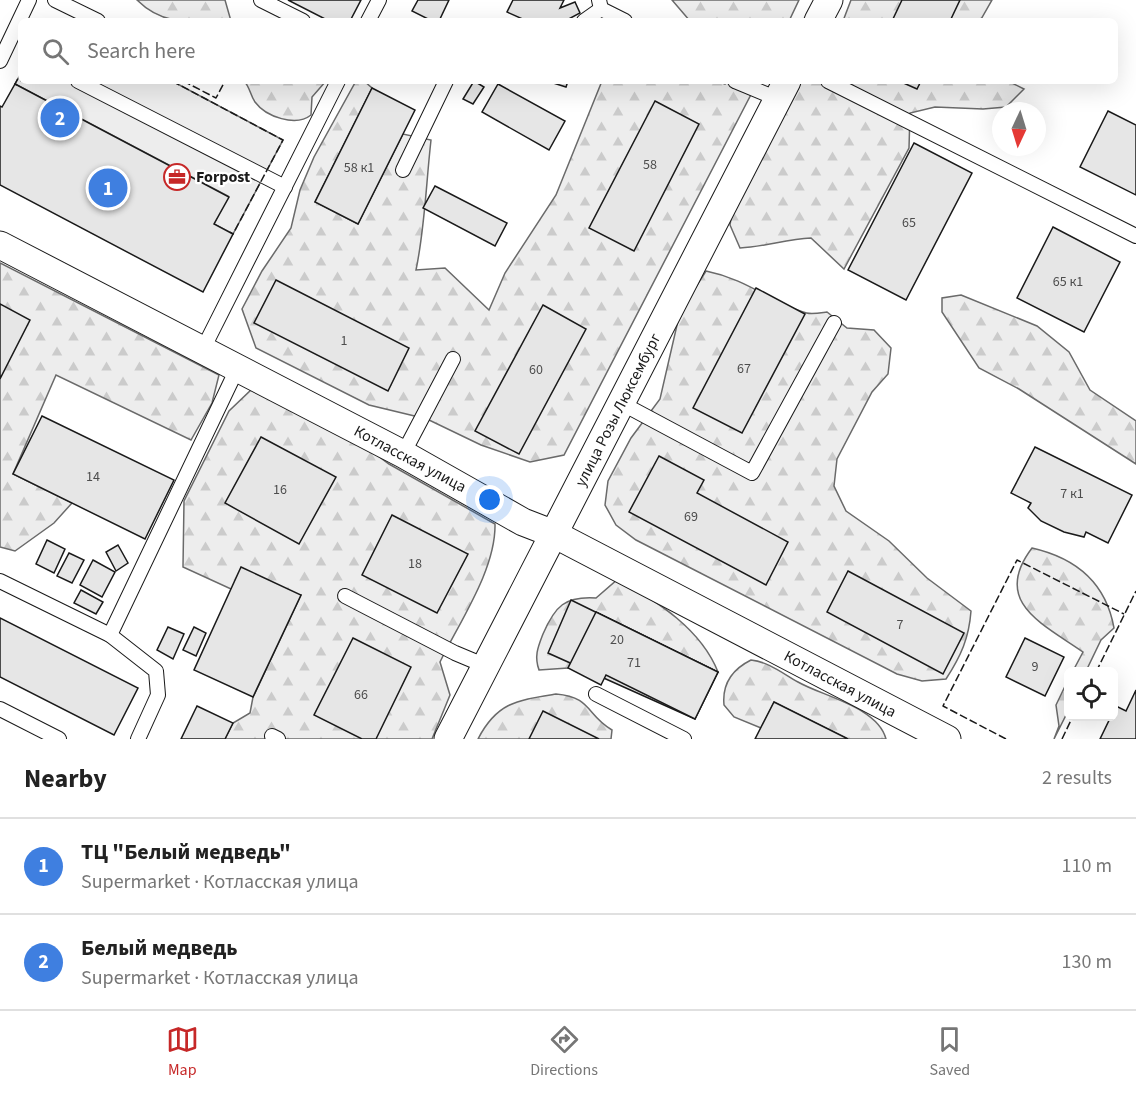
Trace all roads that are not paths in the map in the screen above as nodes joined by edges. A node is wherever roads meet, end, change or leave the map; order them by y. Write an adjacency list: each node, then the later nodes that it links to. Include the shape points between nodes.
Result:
1 (29, 0): 7 (lane)
2 (55, 0): 8 (lane)
3 (261, 0): 9 (lane)
4 (379, 0): 10 (lane)
5 (829, 0): 13 (street)
6 (600, 4): 11 (lane); 12 (lane)
7 (21, 18)
8 (92, 18)
9 (297, 18)
10 (370, 18)
11 (587, 18)
12 (621, 18)
13 (820, 18)
14 (18, 24): 15 (lane)
15 (8, 45): 16 (lane); 17 (lane)
16 (18, 50)
17 (0, 60)
18 (84, 84): 25 (lane)
19 (336, 84): 25 (lane)
20 (445, 84): 24 (lane)
21 (751, 84): 23 (lane)
22 (834, 84): 26 (lane)
23 (782, 90): 32 (street, улица Розы Люксембург)
24 (403, 170)
25 (285, 187): 29 (lane)
26 (1136, 236)
27 (0, 245): 29 (street, Котласская улица)
28 (834, 322): 32 (lane, via 752,473)
29 (202, 351): 31 (street, Котласская улица)
30 (453, 359): 33 (lane)
31 (237, 369): 33 (street, Котласская улица); 37 (lane)
32 (621, 403): 34 (street, улица Розы Люксембург)
33 (403, 454): 34 (street, Котласская улица, via 523,522)
34 (554, 534): 38 (street, улица Розы Люксембург); 41 (street, Котласская улица)
35 (0, 582): 37 (lane)
36 (345, 596): 38 (lane)
37 (110, 635): 43 (lane, via 156,671 158,695)
38 (486, 666): 44 (street, улица Розы Люксембург)
39 (596, 694): 45 (lane)
40 (0, 709): 42 (lane)
41 (938, 737)
42 (59, 739)
43 (138, 739)
44 (448, 739)
45 (684, 739)

